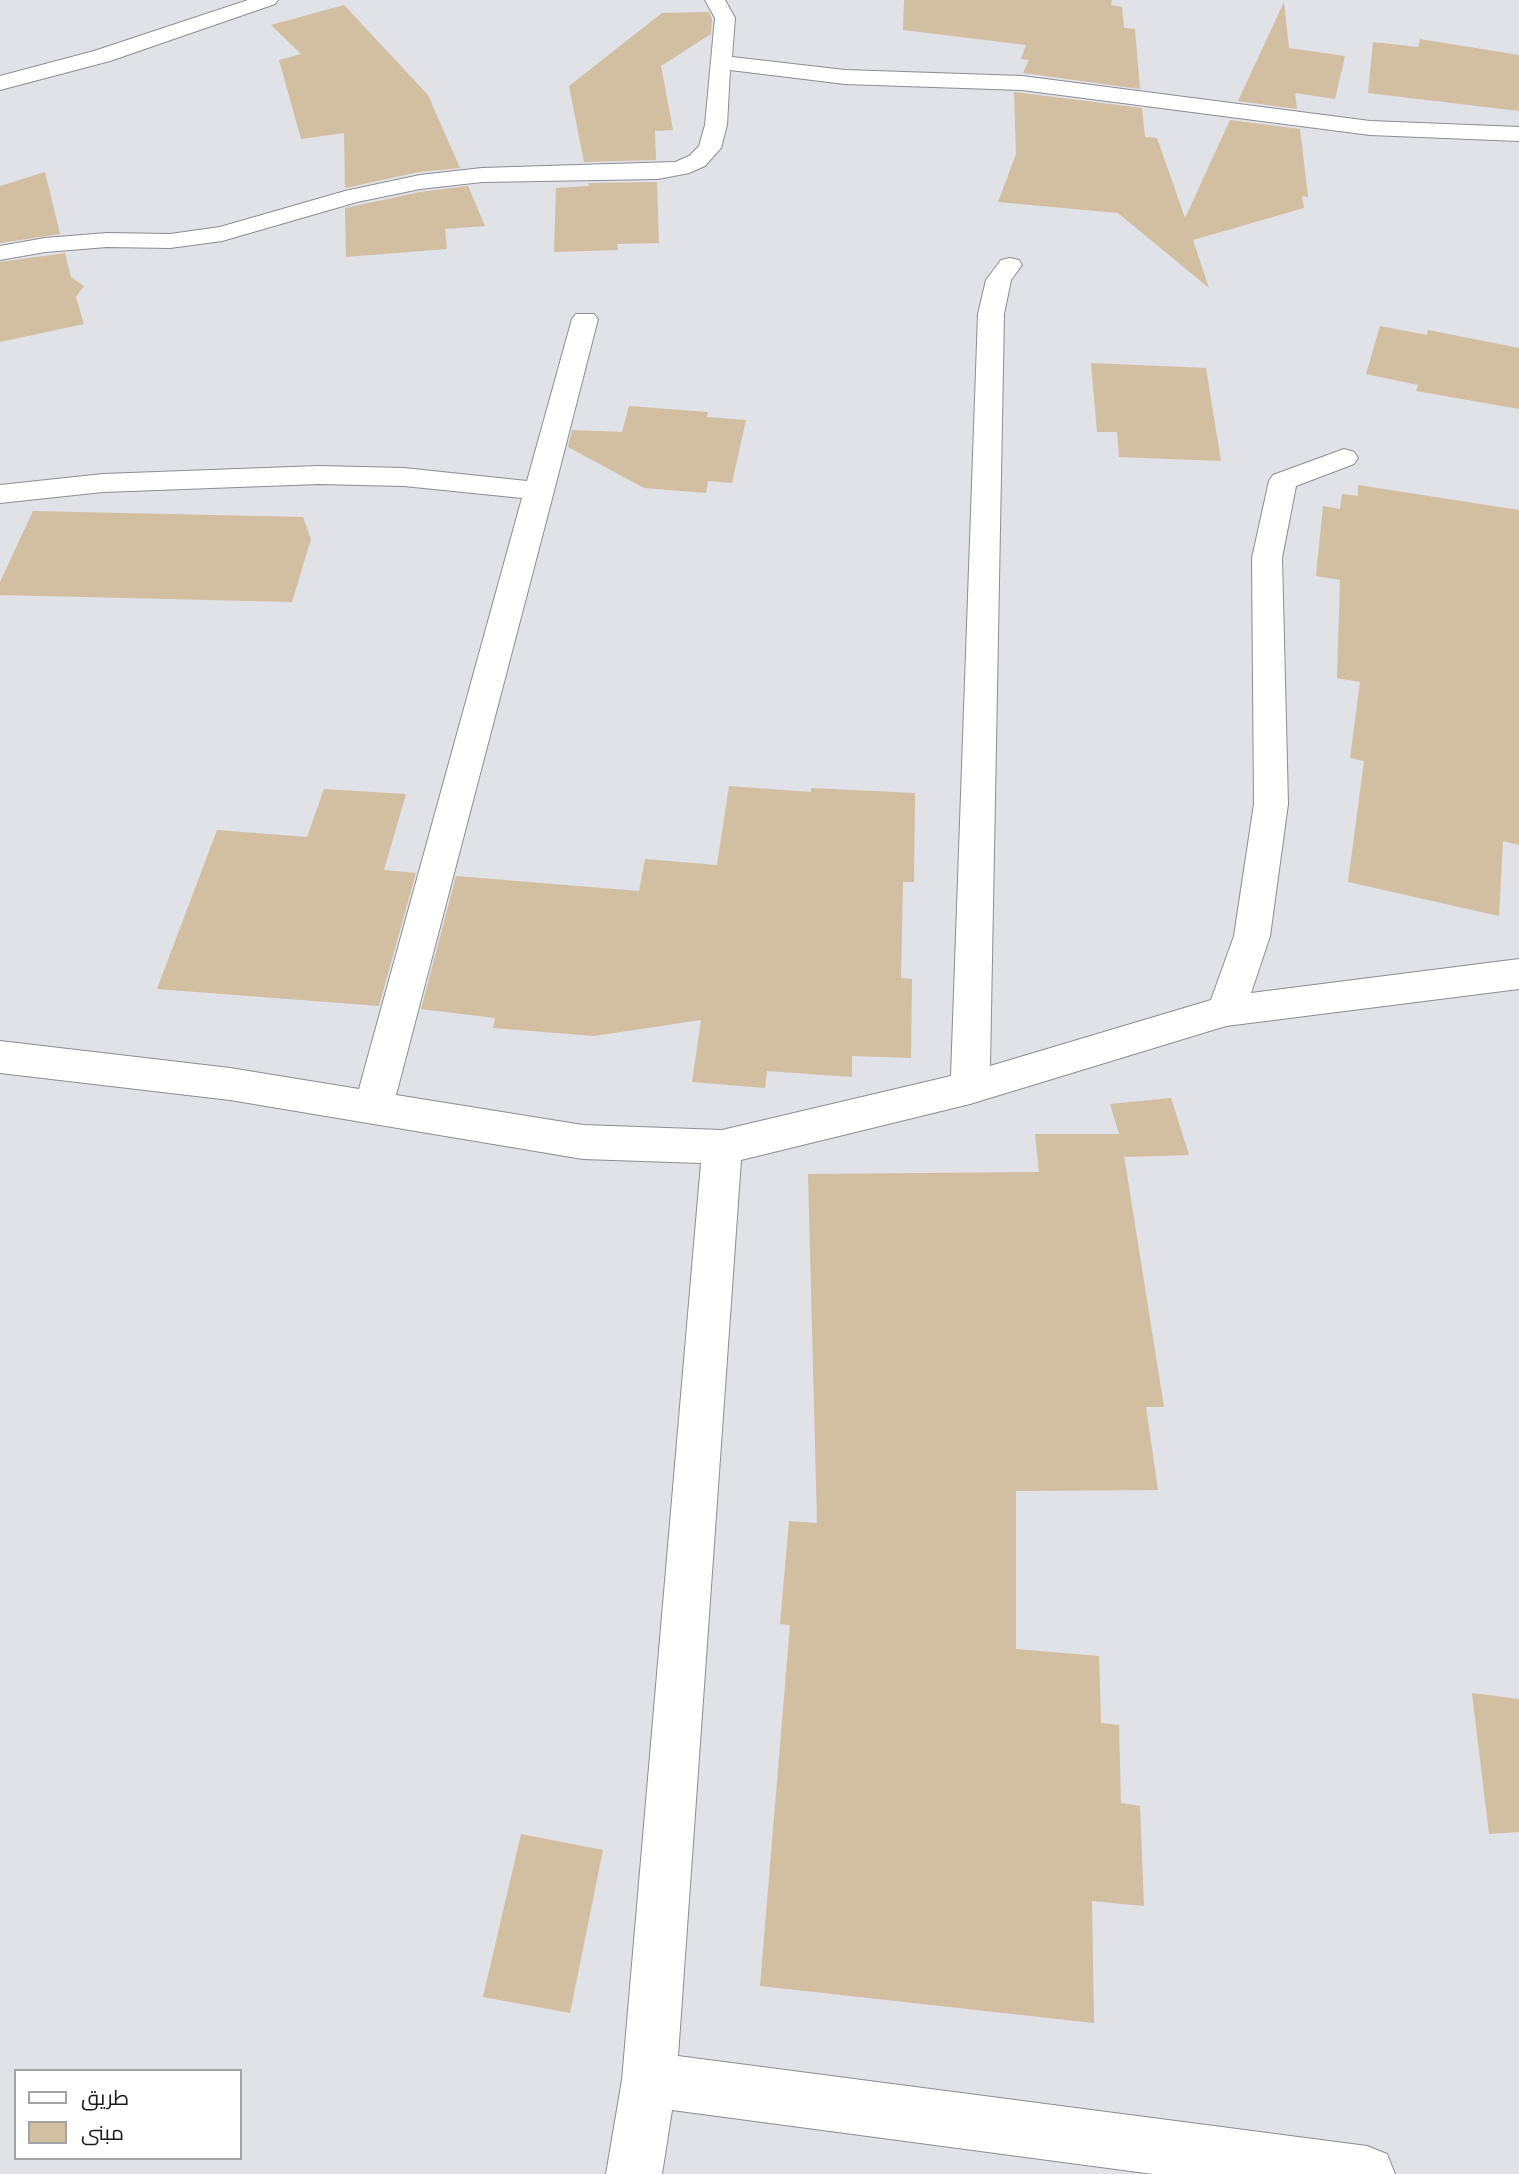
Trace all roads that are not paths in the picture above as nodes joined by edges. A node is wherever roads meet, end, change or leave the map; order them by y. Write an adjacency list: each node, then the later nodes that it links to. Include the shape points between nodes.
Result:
1 (268, 0): 4 (street, via 102,56)
2 (715, 0): 3 (street, via 725,19)
3 (720, 62): 5 (street, via 845,78 1022,83 1370,128); 6 (street, via 710,148 681,168 482,175 420,182 222,234 170,241 45,245)
4 (0, 83)
5 (1519, 134)
6 (0, 253)
7 (1010, 265): 15 (street, via 999,280 991,314)
8 (585, 319): 10 (street)
9 (1345, 458): 13 (street, via 1283,481 1267,558 1271,804 1252,936)
10 (540, 491): 11 (street, via 404,477 319,475 103,483); 16 (street)
11 (0, 494)
12 (1519, 974): 13 (street)
13 (1226, 1011): 15 (street)
14 (0, 1057): 16 (street, via 229,1084)
15 (970, 1088): 17 (street)
16 (373, 1108): 17 (street, via 583,1142)
17 (722, 1147): 18 (street)
18 (649, 2080): 19 (street); 20 (street)
19 (634, 2174)
20 (1367, 2174)

